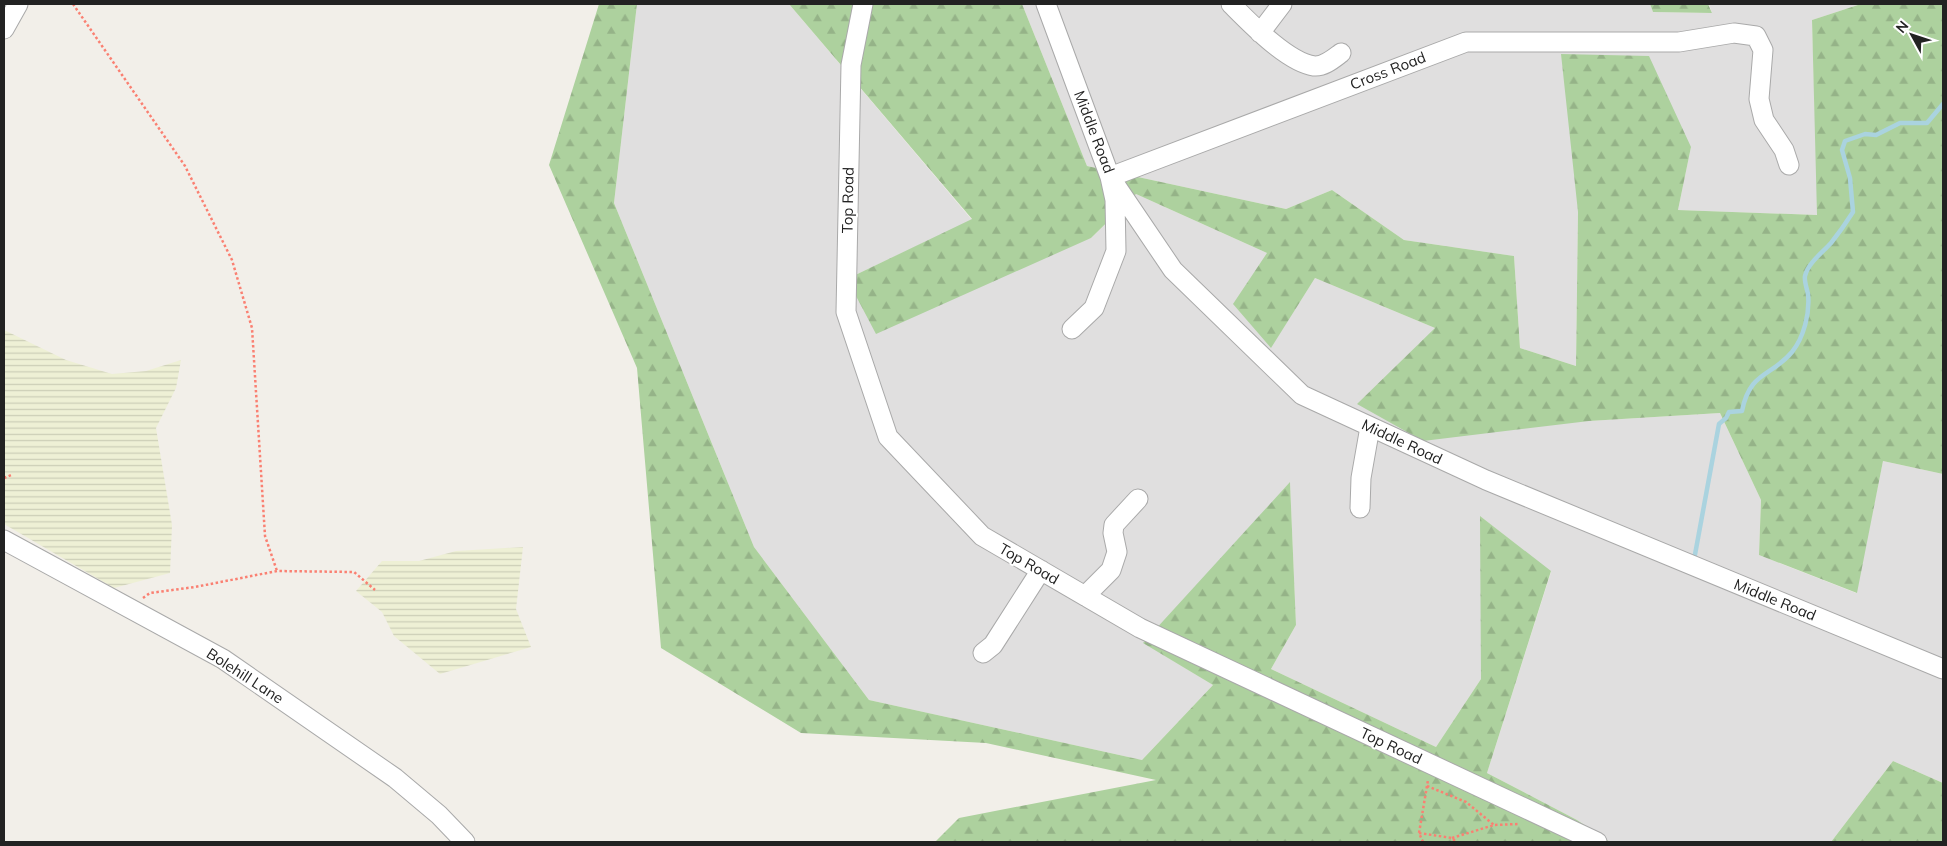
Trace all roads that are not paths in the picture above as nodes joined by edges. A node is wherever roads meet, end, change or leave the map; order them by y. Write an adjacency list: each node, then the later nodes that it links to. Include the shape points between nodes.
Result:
1 (18, 4): 6 (street)
2 (863, 4): 16 (street, Top Road, via 851,65 846,312 888,437 982,536)
3 (1046, 4): 10 (street, Middle Road)
4 (1231, 4): 7 (street)
5 (1282, 4): 7 (street)
6 (4, 29)
7 (1260, 33): 8 (street, via 1302,62 1315,66 1326,64)
8 (1341, 53)
9 (1789, 165): 10 (street, Cross Road, via 1784,150 1764,120 1759,99 1763,50 1756,36 1734,33 1679,42 1466,42)
10 (1110, 177): 11 (street, via 1115,200 1116,251 1094,308); 12 (street, Middle Road, via 1173,270 1282,376 1302,395)
11 (1072, 329)
12 (1370, 427): 14 (street, via 1360,485); 19 (street, Middle Road, via 1486,480)
13 (1138, 499): 17 (street, via 1114,525 1117,552 1111,570)
14 (1360, 508)
15 (4, 540): 20 (street, Bolehill Lane, via 222,660 394,778 439,815)
16 (1041, 570): 17 (street, Top Road); 18 (street, via 993,645)
17 (1085, 596): 21 (street, Top Road, via 1140,628)
18 (983, 653)
19 (1943, 670)
20 (465, 842)
21 (1597, 842)

